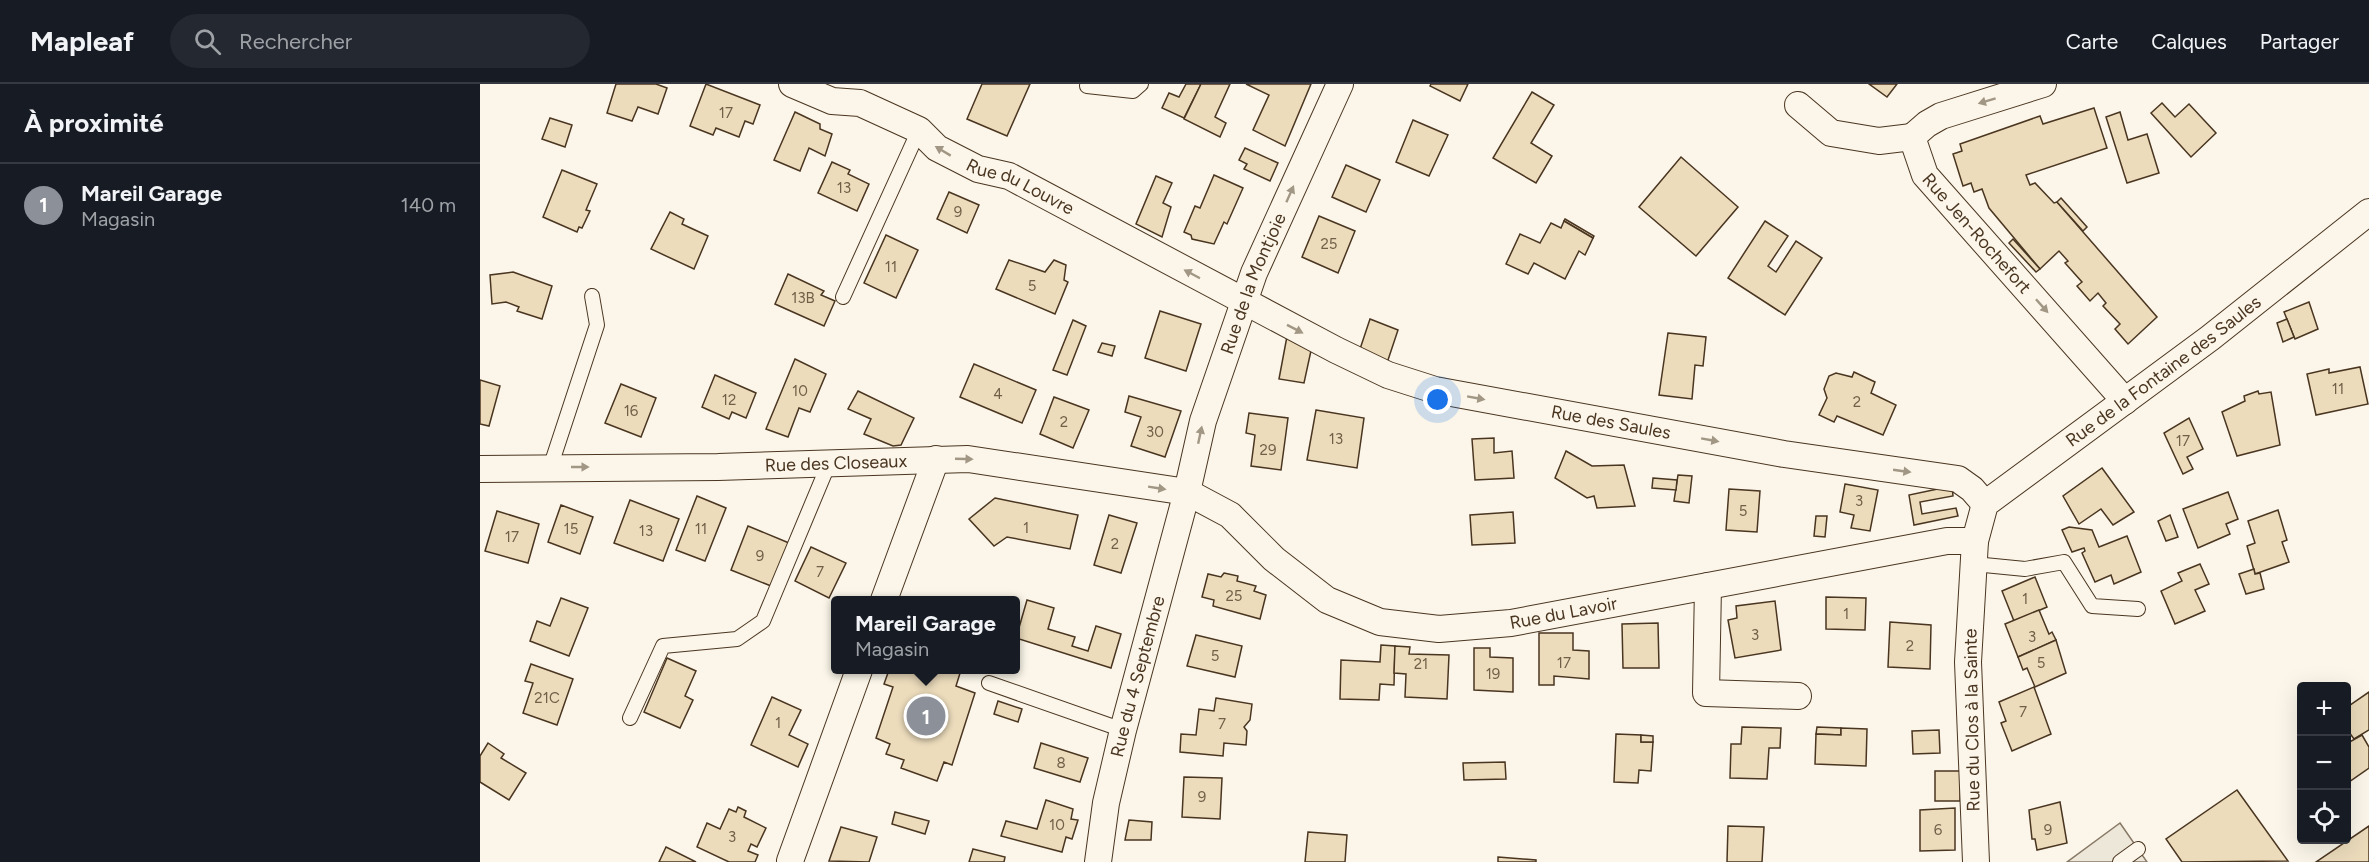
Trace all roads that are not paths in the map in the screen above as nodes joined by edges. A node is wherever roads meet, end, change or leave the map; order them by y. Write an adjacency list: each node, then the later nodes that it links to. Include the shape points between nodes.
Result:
1 (792, 84): 7 (street, Rue du Louvre, via 832,101 860,103)
2 (1141, 84): 5 (lane, via 1133,91)
3 (2043, 84): 8 (street, one-way to 8, via 1941,116)
4 (1336, 85): 12 (street, Rue de la Montjoie, one-way to 4)
5 (1087, 86)
6 (1798, 105): 8 (street, via 1832,133 1879,141)
7 (919, 130): 11 (lane); 12 (street, Rue du Louvre, one-way to 7, via 1009,176 978,170 937,148)
8 (1912, 137): 13 (street, Rue Jen-Rochefort, one-way to 13, via 1925,176)
9 (2369, 212): 13 (street, Rue de la Fontaine des Saules)
10 (591, 296): 16 (lane, via 597,325)
11 (843, 297)
12 (1243, 302): 18 (street, Rue de la Montjoie, one-way to 12, via 1203,421); 19 (street, Rue des Saules, one-way to 19, via 1388,375 1435,390 1784,454 1958,479)
13 (2125, 401): 19 (street, Rue de la Fontaine des Saules)
14 (936, 459): 15 (street, Rue des Closeaux); 18 (street, Rue des Closeaux, one-way to 18, via 968,459); 22 (street)
15 (829, 463): 16 (street, Rue des Closeaux, one-way to 15); 27 (lane, via 763,621 737,639 663,646)
16 (550, 468): 17 (street, Rue des Closeaux)
17 (480, 469)
18 (1187, 492): 21 (street, Rue du Lavoir, via 1230,515 1274,559 1327,600 1380,622 1439,629 1511,623); 28 (street, Rue du 4 Septembre)
19 (1985, 504): 20 (street)
20 (1974, 553): 21 (street, Rue du Lavoir, via 1947,541); 23 (lane, via 2025,569 2064,562 2092,606); 32 (street, Rue du Clos à la Sainte, via 1968,662)
21 (1708, 586): 26 (street, via 1706,693)
22 (885, 596)
23 (2138, 609)
24 (857, 674): 30 (street)
25 (989, 683): 28 (lane)
26 (1798, 696)
27 (630, 718)
28 (1123, 730): 31 (street, Rue du 4 Septembre, via 1106,802)
29 (2138, 849): 33 (lane)
30 (790, 861)
31 (1098, 862)
32 (1976, 862)
33 (2120, 862)

